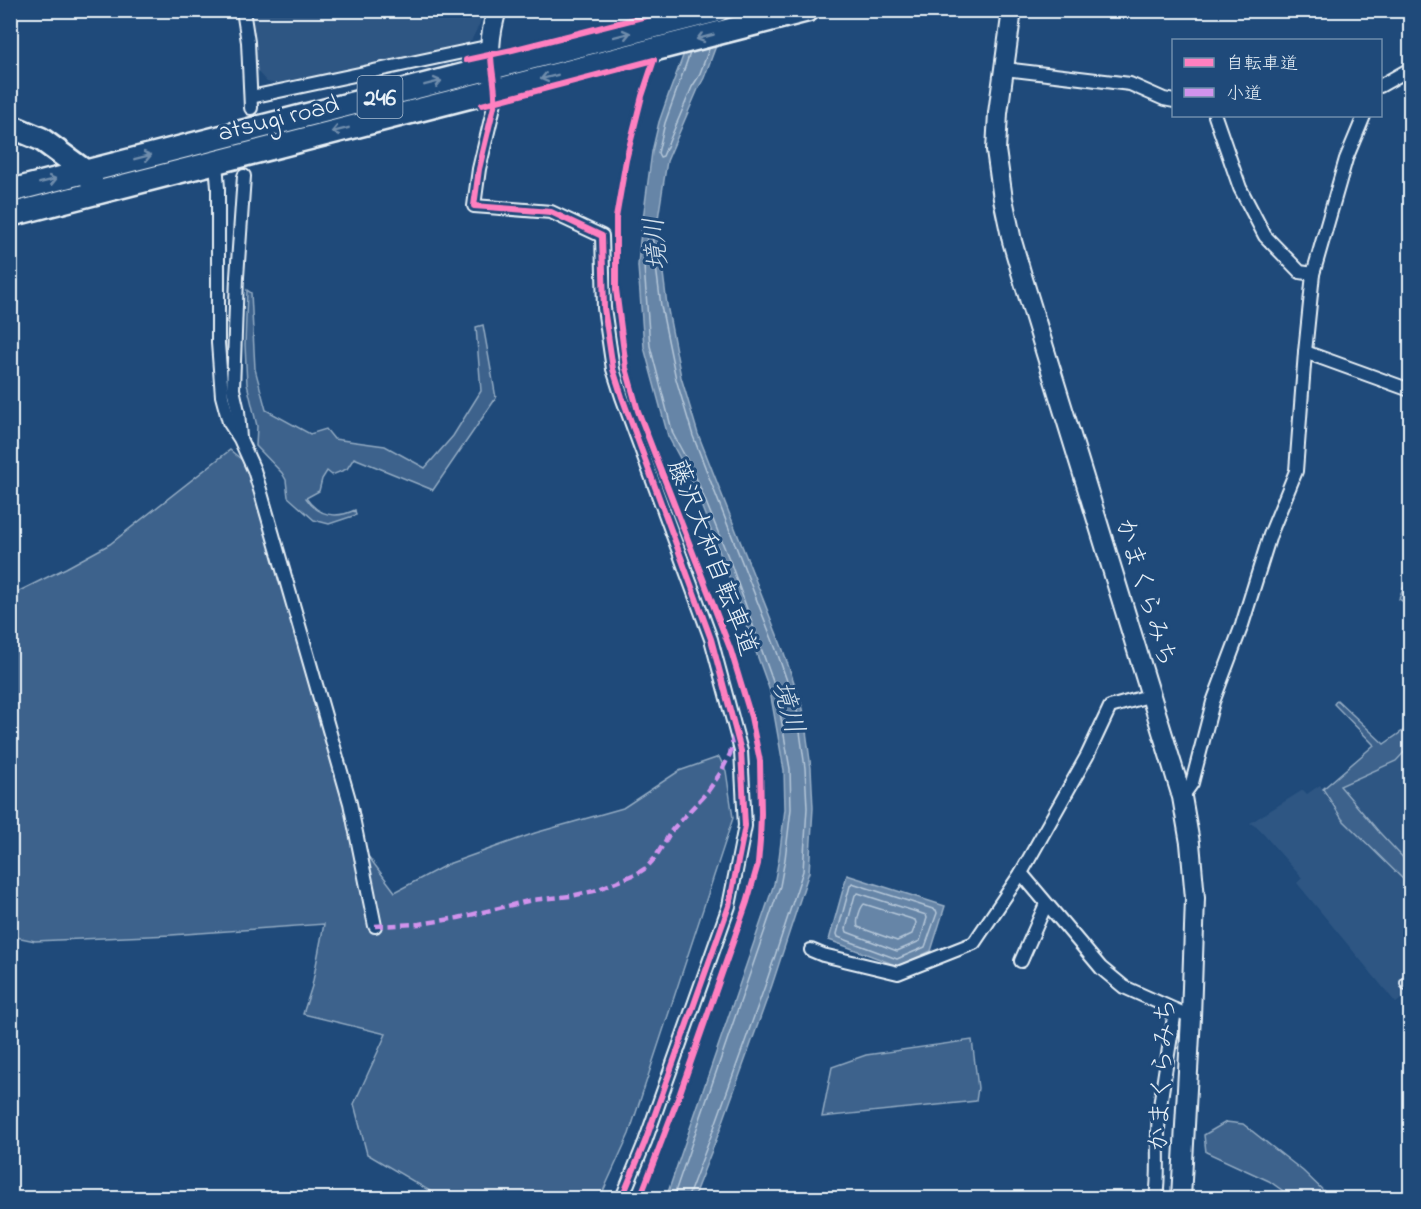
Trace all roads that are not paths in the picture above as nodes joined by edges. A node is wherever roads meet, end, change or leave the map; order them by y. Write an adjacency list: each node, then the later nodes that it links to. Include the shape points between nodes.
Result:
1 (243, 10): 6 (street, via 251,102)
2 (497, 10): 6 (main road)
3 (718, 10): 6 (highway, atsugi road / 246, one-way to 3)
4 (808, 10): 10 (highway, atsugi road / 246, one-way to 10)
5 (1012, 10): 7 (main road, かまくらみち)
6 (491, 57): 10 (main road); 16 (highway, atsugi road / 246, one-way to 6)
7 (1005, 69): 11 (street, via 1130,84); 25 (main road, かまくらみち, via 996,150 1012,241)
8 (1410, 69): 9 (street)
9 (1382, 85)
10 (495, 91): 15 (highway, atsugi road / 246, one-way to 15); 33 (street, via 474,206 551,212 602,236 604,308 613,369 711,639 741,751 745,826 729,906)
11 (1172, 101)
12 (1215, 117): 21 (street, via 1240,188 1265,236 1300,272)
13 (1364, 117): 21 (street, via 1346,159)
14 (10, 126): 16 (highway, via 41,139)
15 (216, 162): 19 (highway, atsugi road / 246); 24 (street, via 222,396 229,422)
16 (86, 172): 18 (highway, 246, one-way to 16); 19 (highway)
17 (244, 176): 24 (street, via 233,389)
18 (10, 191)
19 (99, 192): 20 (highway, 246)
20 (10, 217)
21 (1313, 274): 22 (street)
22 (1305, 352): 23 (street); 26 (street, via 1296,471 1213,702 1192,783)
23 (1410, 390)
24 (240, 439): 29 (street, via 258,481 350,803)
25 (1152, 695): 26 (main road, かまくらみち); 27 (street, via 1110,707)
26 (1182, 797): 32 (main road, かまくらみち, via 1195,898)
27 (1021, 873): 28 (street); 30 (street, via 974,943 898,973)
28 (1046, 904): 31 (street); 32 (street, via 1116,981)
29 (375, 926)
30 (811, 950)
31 (1021, 961)
32 (1183, 1014): 34 (street, via 1159,1116); 35 (main road, かまくらみち)
33 (622, 1198)
34 (1156, 1198)
35 (1181, 1198)

